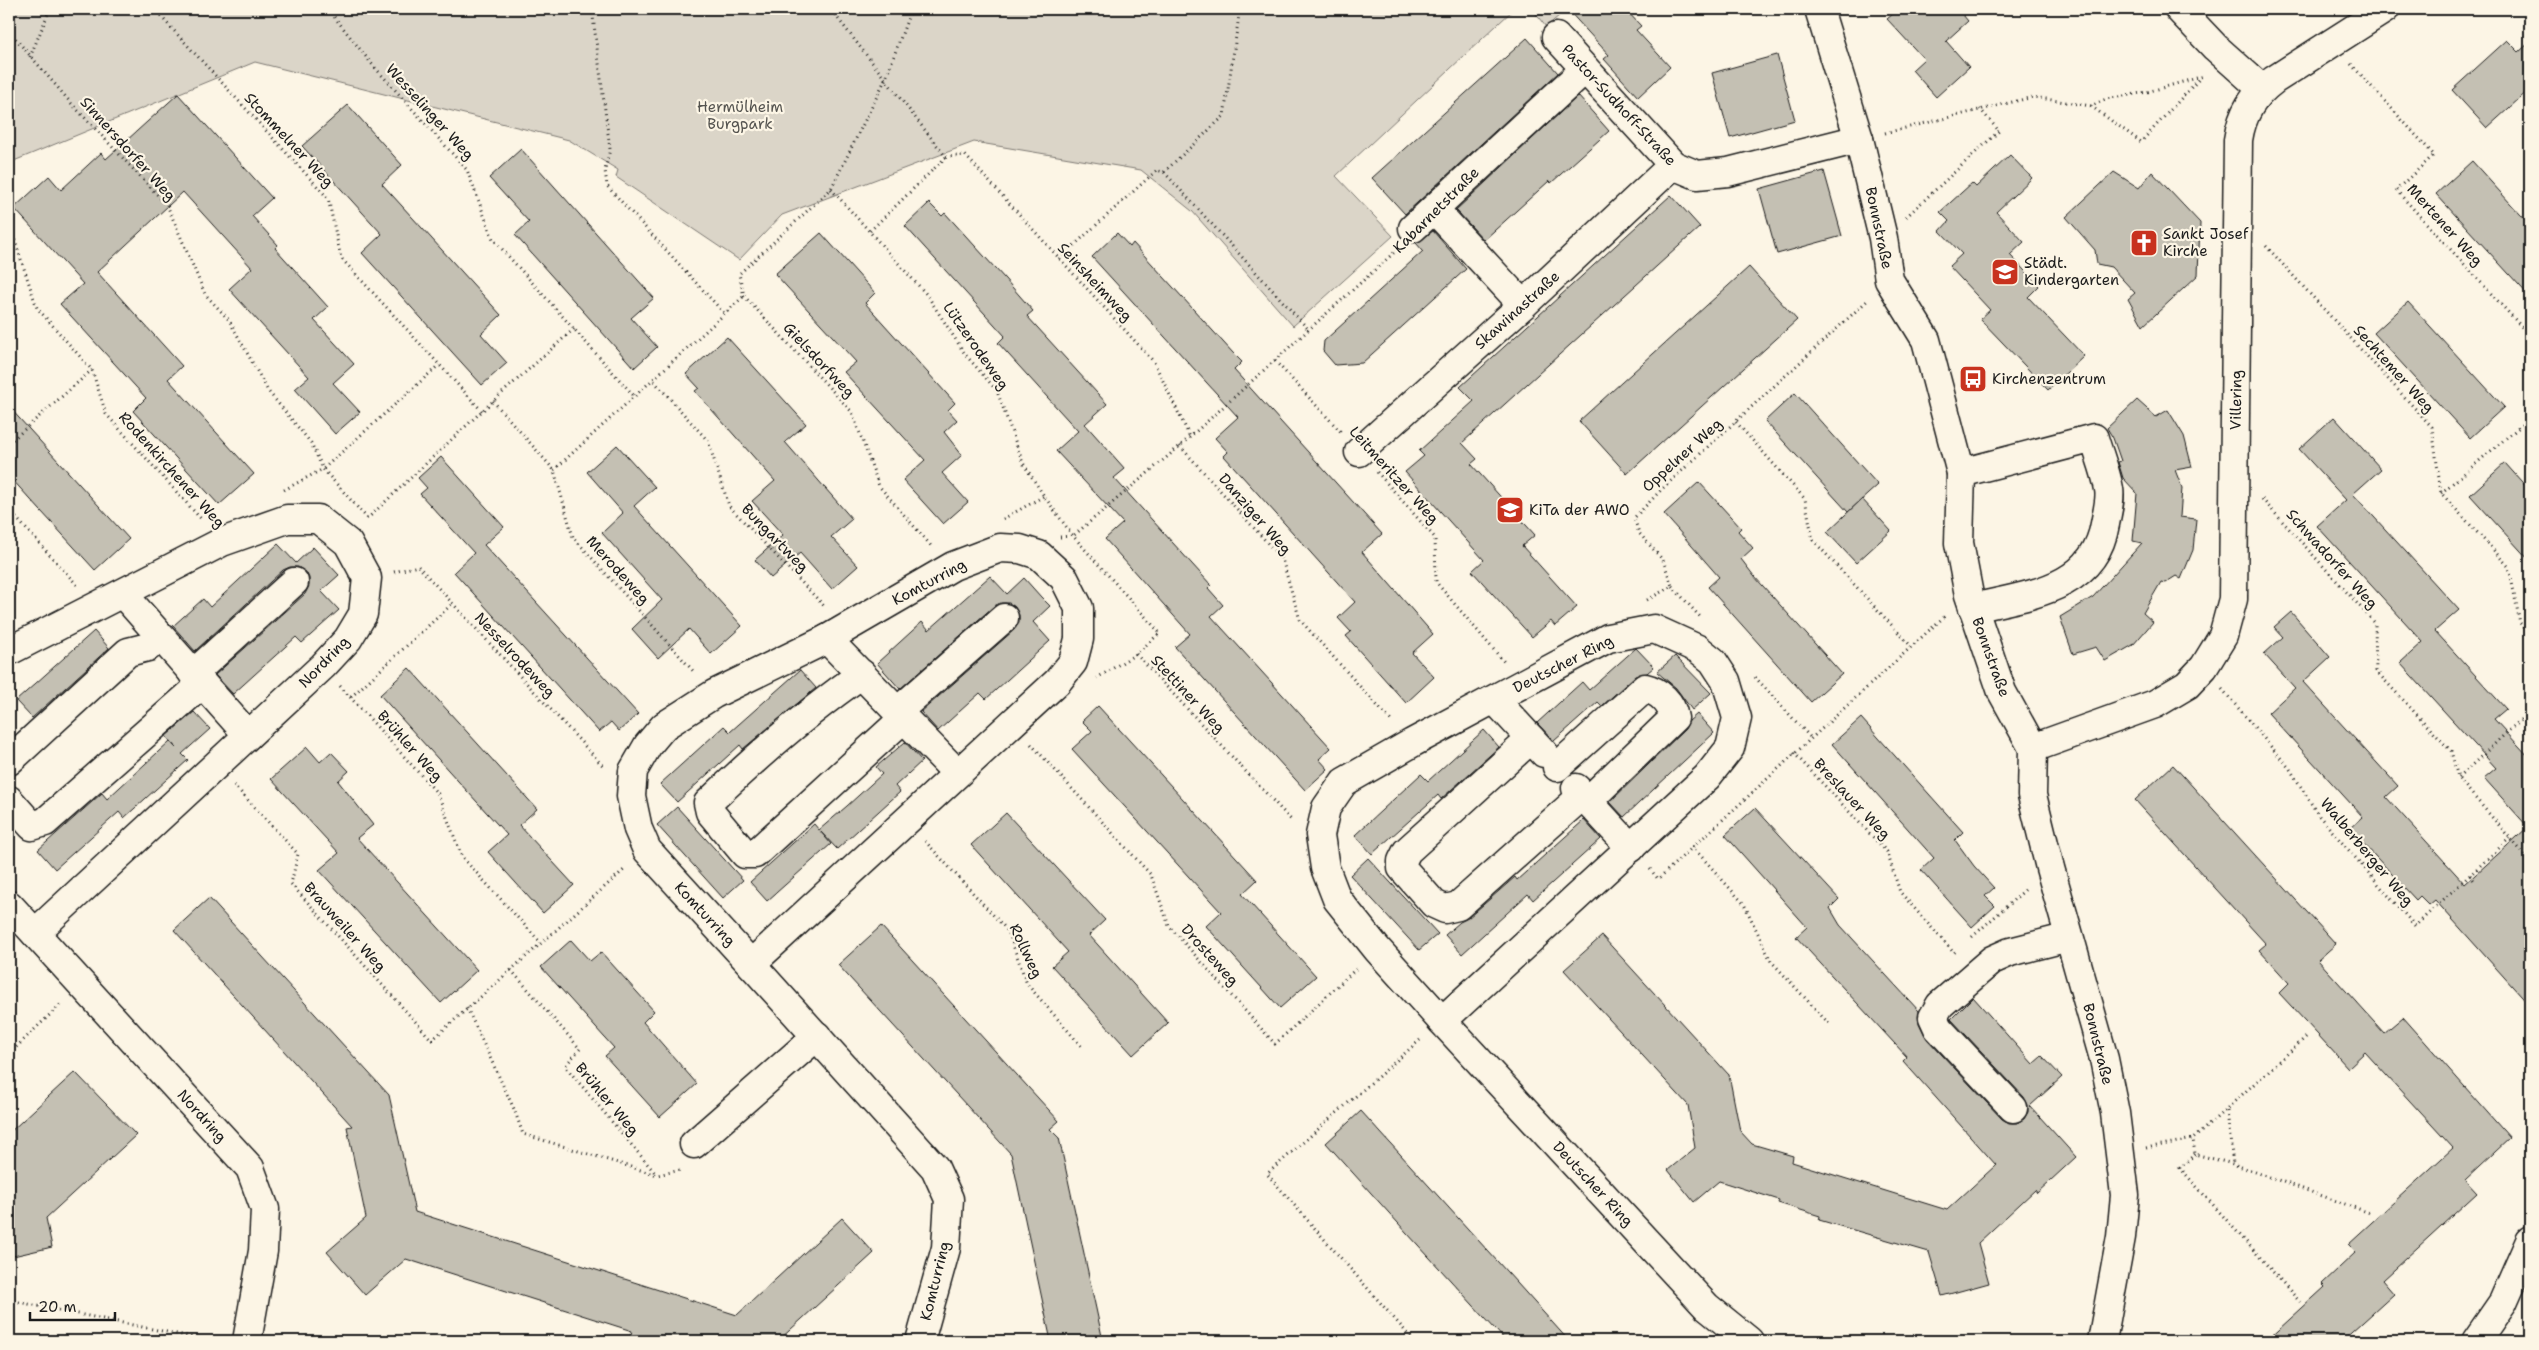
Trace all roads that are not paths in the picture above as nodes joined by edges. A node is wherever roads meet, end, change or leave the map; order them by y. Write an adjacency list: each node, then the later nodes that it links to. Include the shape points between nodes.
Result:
1 (1820, 9): 7 (street, Bonnstraße)
2 (2179, 9): 6 (street)
3 (2385, 9): 6 (street, Villering)
4 (1556, 38): 5 (street, Pastor-Sudhoff-Straße)
5 (1585, 69): 8 (street, Pastor-Sudhoff-Straße); 9 (street, Kabarnetstraße)
6 (2262, 89): 27 (street, Villering, via 2242,118 2238,140 2233,599 2223,636 2204,667 2187,685 2156,704)
7 (1859, 139): 8 (street, Pastor-Sudhoff-Straße, via 1728,172 1697,175); 13 (street, Bonnstraße, via 1883,238 1889,280 1926,340)
8 (1673, 165): 11 (street, Skawinastraße)
9 (1434, 209): 10 (street, Kabarnetstraße); 11 (street)
10 (1414, 228)
11 (1523, 305): 12 (street, Skawinastraße)
12 (1359, 452)
13 (1961, 473): 16 (street, Bonnstraße, via 1959,544); 16 (street, via 2094,438 2110,491 2103,539 2076,576 2052,589)
14 (294, 582): 22 (street)
15 (123, 594): 19 (street); 20 (street); 25 (street, Nordring, via 222,542 287,519 318,519 348,543 367,578 363,614 348,639 323,666)
16 (1973, 608): 27 (street, Bonnstraße, via 2002,692)
17 (1004, 618): 24 (street)
18 (836, 634): 21 (street); 30 (street, Komturring, via 940,573 1000,548 1020,549 1039,555 1064,578 1079,608 1079,639 1073,662 1057,682); 37 (street, Komturring, via 714,694 664,726 633,771 631,796 638,829 647,850)
19 (159, 636): 22 (street); 28 (street, via 148,647 128,652)
20 (9, 651)
21 (862, 674): 24 (street); 24 (street, via 816,707 749,763 708,803 710,812 745,854 755,854)
22 (198, 679): 25 (street); 32 (street, via 45,822 32,826)
23 (1495, 700): 26 (street); 33 (street, Deutscher Ring, via 1608,638 1654,629 1698,649 1713,661 1726,681 1737,718 1730,748 1707,777); 38 (street, Deutscher Ring, via 1344,782 1326,808 1320,835 1324,868 1337,899)
24 (901, 714): 30 (street)
25 (248, 735): 35 (street, Nordring)
26 (1531, 739): 29 (street); 31 (street, via 1407,851 1402,868 1434,904 1445,909 1458,906)
27 (2033, 748): 36 (street, Bonnstraße, via 2032,795)
28 (9, 761)
29 (1557, 767): 31 (street); 31 (street, via 1645,688 1655,690 1673,709 1674,718)
30 (957, 773): 37 (street, Komturring)
31 (1585, 798): 33 (street)
32 (9, 800)
33 (1631, 848): 38 (street, Deutscher Ring)
34 (9, 905): 35 (street, Nordring)
35 (35, 933): 43 (street, Nordring, via 250,1168 264,1209 263,1251)
36 (2070, 937): 40 (street, via 2010,952 1992,960 1940,1005 1933,1016 1938,1028); 46 (street, Bonnstraße, via 2104,1059 2125,1194)
37 (751, 964): 39 (street, Komturring)
38 (1442, 1021): 45 (street, Deutscher Ring, via 1707,1307)
39 (817, 1036): 41 (street); 44 (street, Komturring, via 935,1168 949,1200 946,1248)
40 (2013, 1108)
41 (694, 1144)
42 (2530, 1241): 47 (street, via 2503,1302)
43 (235, 1341)
44 (920, 1341)
45 (1749, 1341)
46 (2102, 1341)
47 (2476, 1341)

